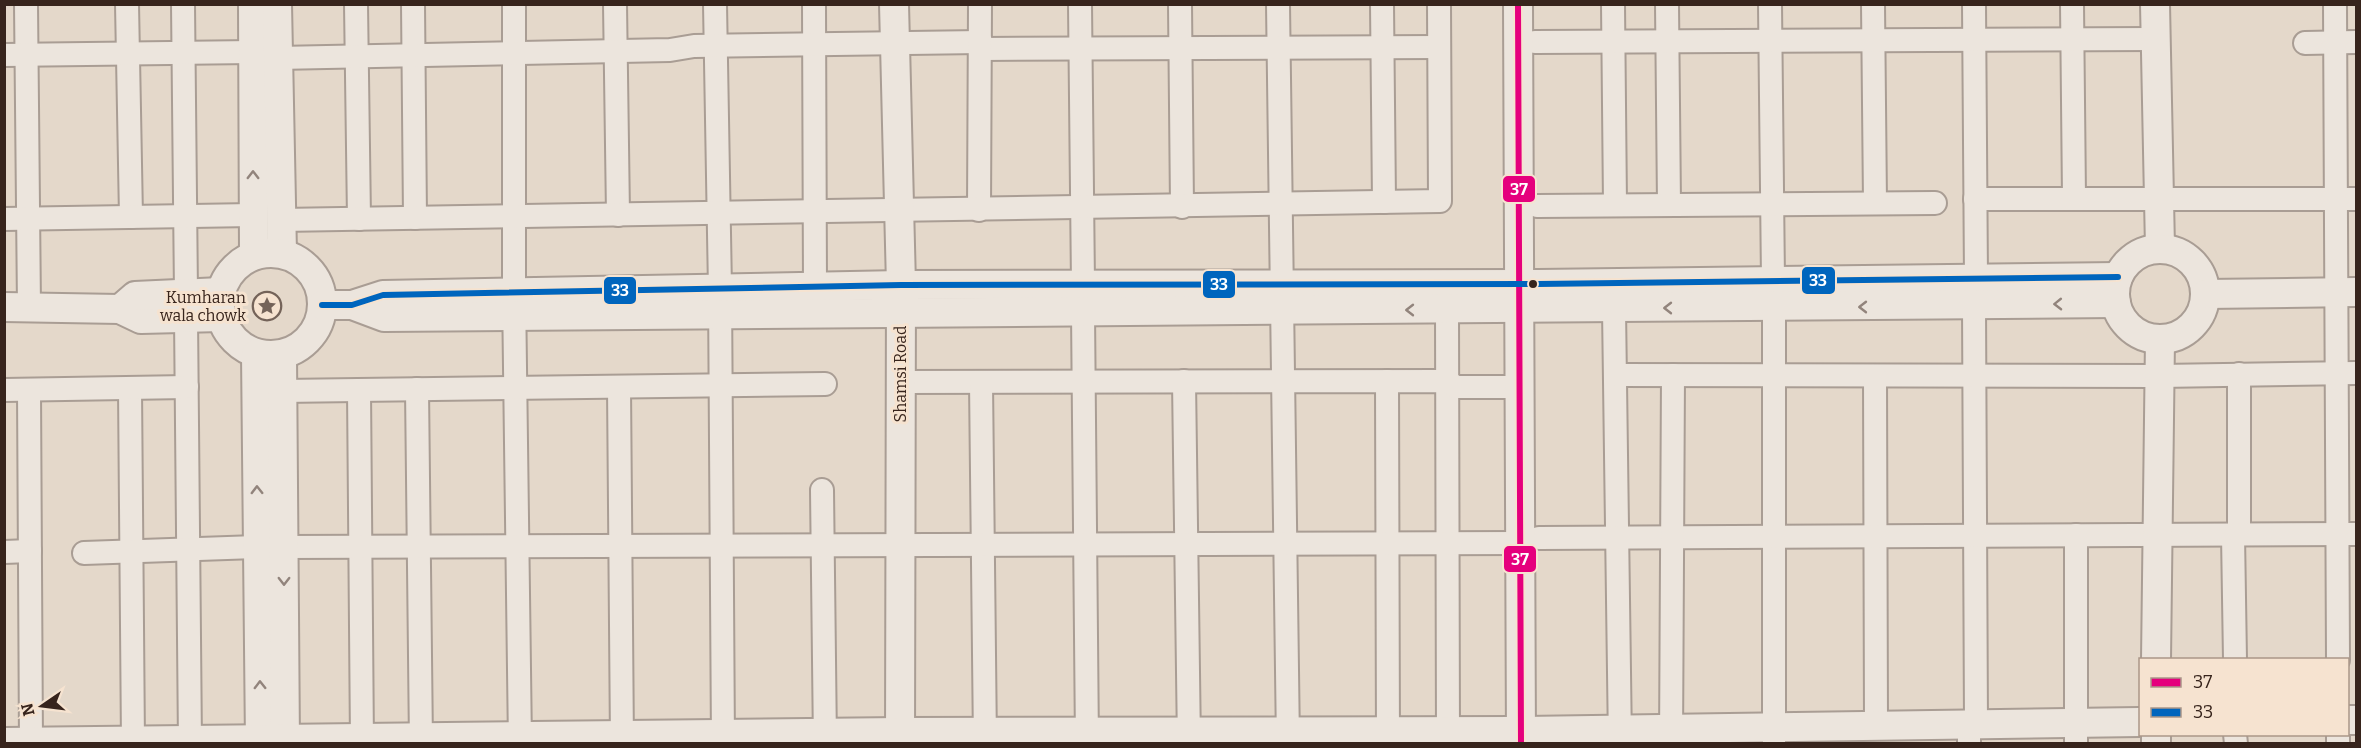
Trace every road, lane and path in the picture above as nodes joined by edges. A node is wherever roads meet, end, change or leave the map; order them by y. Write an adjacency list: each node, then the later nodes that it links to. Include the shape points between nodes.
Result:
1 (26, 4): 52 (street)
2 (127, 4): 50 (street)
3 (183, 4): 49 (street)
4 (253, 4): 53 (street)
5 (277, 4): 53 (street)
6 (356, 4): 55 (street)
7 (413, 4): 54 (street)
8 (514, 4): 51 (street)
9 (615, 4): 48 (street)
10 (715, 4): 42 (street)
11 (814, 4): 40 (street)
12 (894, 4): 38 (street, Shamsi Road)
13 (980, 4): 41 (street)
14 (1080, 4): 46 (street)
15 (1180, 4): 47 (street)
16 (1278, 4): 43 (street)
17 (1382, 4): 44 (street)
18 (1439, 4): 45 (street)
19 (1518, 4): 92 (street)
20 (1535, 4): 36 (street)
21 (1613, 4): 34 (street)
22 (1667, 4): 35 (street)
23 (1770, 4): 31 (street)
24 (1873, 4): 32 (street)
25 (1974, 4): 33 (street)
26 (2072, 4): 29 (street)
27 (2155, 4): 30 (street)
28 (2335, 4): 37 (street)
29 (2073, 39): 30 (street); 33 (street); 57 (street)
30 (2155, 39): 56 (street)
31 (1770, 40): 32 (street); 35 (street); 63 (street)
32 (1873, 40): 33 (street); 61 (street)
33 (1974, 40): 58 (street)
34 (1613, 41): 35 (street); 36 (street); 64 (street)
35 (1667, 41): 65 (street)
36 (1535, 42): 67 (street)
37 (2346, 42): 39 (street); 59 (street)
38 (895, 43): 40 (street); 41 (street); 71 (street, Shamsi Road)
39 (2305, 43)
40 (814, 44): 42 (street); 72 (street)
41 (981, 45): 46 (street); 70 (street)
42 (715, 46): 48 (street); 73 (street)
43 (1278, 47): 44 (street); 47 (street); 66 (street)
44 (1383, 47): 45 (street); 60 (street)
45 (1439, 47): 60 (street, via 1440,201)
46 (1081, 48): 47 (street); 69 (street)
47 (1180, 48): 68 (street)
48 (616, 51): 51 (street); 74 (street)
49 (183, 52): 50 (street); 53 (street); 75 (street)
50 (128, 53): 52 (street); 76 (street)
51 (514, 54): 54 (street); 78 (street)
52 (15, 55): 81 (street)
53 (266, 55): 55 (street); 77 (street)
54 (414, 56): 55 (street); 79 (street)
55 (357, 57): 82 (street)
56 (2158, 197): 57 (street); 59 (street); 83 (street)
57 (2074, 198): 58 (street)
58 (1975, 199): 88 (street)
59 (2346, 199): 89 (street)
60 (1384, 202): 66 (street)
61 (1875, 203): 62 (street); 63 (street)
62 (1935, 203)
63 (1772, 204): 65 (street); 90 (street)
64 (1615, 205): 65 (street); 67 (street)
65 (1669, 205)
66 (1280, 206): 68 (street); 94 (street)
67 (1537, 206): 92 (street)
68 (1182, 207): 69 (street)
69 (1083, 208): 70 (street); 93 (street)
70 (979, 210): 71 (street)
71 (897, 211): 72 (street); 85 (street, Shamsi Road)
72 (814, 213): 73 (street); 86 (street)
73 (719, 214): 74 (street); 95 (street)
74 (618, 215): 78 (street)
75 (185, 216): 76 (street); 77 (street); 97 (street)
76 (131, 217): 81 (street)
77 (267, 217): 82 (street); 84 (street)
78 (516, 217): 79 (street); 96 (street)
79 (415, 218): 82 (street)
80 (4, 219): 81 (street)
81 (28, 219): 100 (street)
82 (359, 219)
83 (2160, 249): 87 (street, via 2135,255 2124,266); 91 (street, via 2190,259 2199,270)
84 (268, 254): 98 (street, via 237,264 225,279); 99 (street, via 306,266 321,291)
85 (901, 285): 86 (street); 93 (street); 103 (street, Shamsi Road)
86 (815, 288): 95 (street)
87 (2117, 290): 88 (street); 104 (street, via 2126,323 2137,333)
88 (1975, 292): 90 (street); 112 (street)
89 (2346, 292): 91 (street); 106 (street)
90 (1773, 294): 92 (street); 101 (street, one-way to 101); 110 (street)
91 (2206, 294): 104 (street, via 2203,310 2192,326 2176,336)
92 (1529, 297): 94 (street); 101 (street); 102 (street); 125 (street); 143 (street)
93 (1083, 298): 94 (street); 103 (street); 120 (street)
94 (1281, 298): 102 (street, one-way to 94); 115 (street)
95 (720, 302): 96 (street); 103 (street); 122 (street)
96 (514, 304): 99 (street, via 383,295 352,305); 127 (street)
97 (186, 305): 98 (street); 100 (street, via 141,319 120,309); 123 (street)
98 (221, 305): 105 (street, via 234,340)
99 (322, 305): 105 (street, via 311,337 298,348)
100 (17, 308)
101 (1614, 309): 108 (street)
102 (1448, 310): 117 (street)
103 (900, 314): 118 (street, Shamsi Road)
104 (2160, 339): 113 (street)
105 (269, 354): 132 (street); 155 (street, one-way to 105)
106 (2347, 373): 107 (street); 134 (street)
107 (2239, 374): 113 (street); 137 (street)
108 (1615, 375): 109 (street); 140 (street)
109 (1673, 375): 110 (street); 141 (street)
110 (1774, 375): 111 (street); 142 (street)
111 (1875, 376): 112 (street); 138 (street)
112 (1974, 376): 113 (street); 139 (street)
113 (2160, 376): 136 (street)
114 (1184, 381): 115 (street); 120 (street); 147 (street)
115 (1283, 381): 116 (street); 148 (street)
116 (1387, 381): 117 (street); 144 (street)
117 (1447, 381): 125 (street, via 1456,387); 145 (street)
118 (900, 382): 119 (street); 150 (street, Shamsi Road)
119 (981, 382): 120 (street); 151 (street)
120 (1084, 382): 146 (street)
121 (825, 384): 122 (street)
122 (721, 386): 124 (street); 154 (street)
123 (187, 387): 126 (street); 158 (street)
124 (619, 387): 127 (street); 153 (street)
125 (1521, 387): 143 (street)
126 (130, 388): 130 (street); 160 (street)
127 (515, 388): 128 (street); 152 (street)
128 (417, 389): 131 (street); 157 (street)
129 (4, 390): 130 (street)
130 (29, 390): 159 (street)
131 (359, 390): 132 (street); 156 (street)
132 (282, 391): 155 (street)
133 (822, 490): 149 (street)
134 (2347, 534): 137 (street); 165 (street)
135 (2076, 535): 136 (street); 139 (street); 169 (street)
136 (2158, 535): 137 (street); 163 (street)
137 (2236, 535): 164 (street)
138 (1875, 536): 139 (street); 142 (street); 168 (street)
139 (1975, 536): 167 (street)
140 (1618, 537): 141 (street); 143 (street); 171 (street)
141 (1672, 537): 142 (street); 172 (street)
142 (1774, 537): 170 (street)
143 (1530, 540): 145 (street); 175 (street)
144 (1387, 543): 145 (street); 148 (street); 173 (street)
145 (1447, 543): 174 (street)
146 (1085, 544): 147 (street); 151 (street); 179 (street)
147 (1186, 544): 148 (street); 180 (street)
148 (1285, 544): 181 (street)
149 (823, 545): 150 (street); 154 (street); 176 (street)
150 (900, 545): 151 (street); 177 (street, Shamsi Road)
151 (983, 545): 178 (street)
152 (517, 546): 153 (street); 157 (street); 184 (street)
153 (620, 546): 154 (street); 182 (street)
154 (722, 546): 183 (street)
155 (271, 547): 156 (street); 158 (street); 190 (street)
156 (361, 547): 157 (street); 185 (street)
157 (418, 547): 186 (street)
158 (188, 550): 160 (street); 189 (street)
159 (30, 551): 161 (street); 187 (street)
160 (132, 551): 162 (street); 188 (street)
161 (4, 552)
162 (84, 553)
163 (2157, 658)
164 (2235, 658)
165 (2338, 658)
166 (2139, 722): 169 (street)
167 (1972, 731): 168 (street); 169 (street)
168 (1871, 732): 170 (street)
169 (2076, 733)
170 (1774, 735): 172 (street)
171 (1620, 736): 172 (street); 175 (street)
172 (1671, 736)
173 (1388, 737): 174 (street); 181 (street)
174 (1448, 737): 175 (street)
175 (1531, 737)
176 (825, 738): 177 (street); 183 (street)
177 (900, 738): 178 (street)
178 (985, 738): 179 (street)
179 (1087, 738): 180 (street)
180 (1189, 738): 181 (street)
181 (1288, 738)
182 (622, 739): 183 (street); 184 (street)
183 (723, 739)
184 (520, 740): 186 (street)
185 (362, 741): 186 (street); 190 (street)
186 (421, 741)
187 (22, 742): 188 (street)
188 (133, 742): 189 (street)
189 (190, 742): 190 (street)
190 (273, 742)

